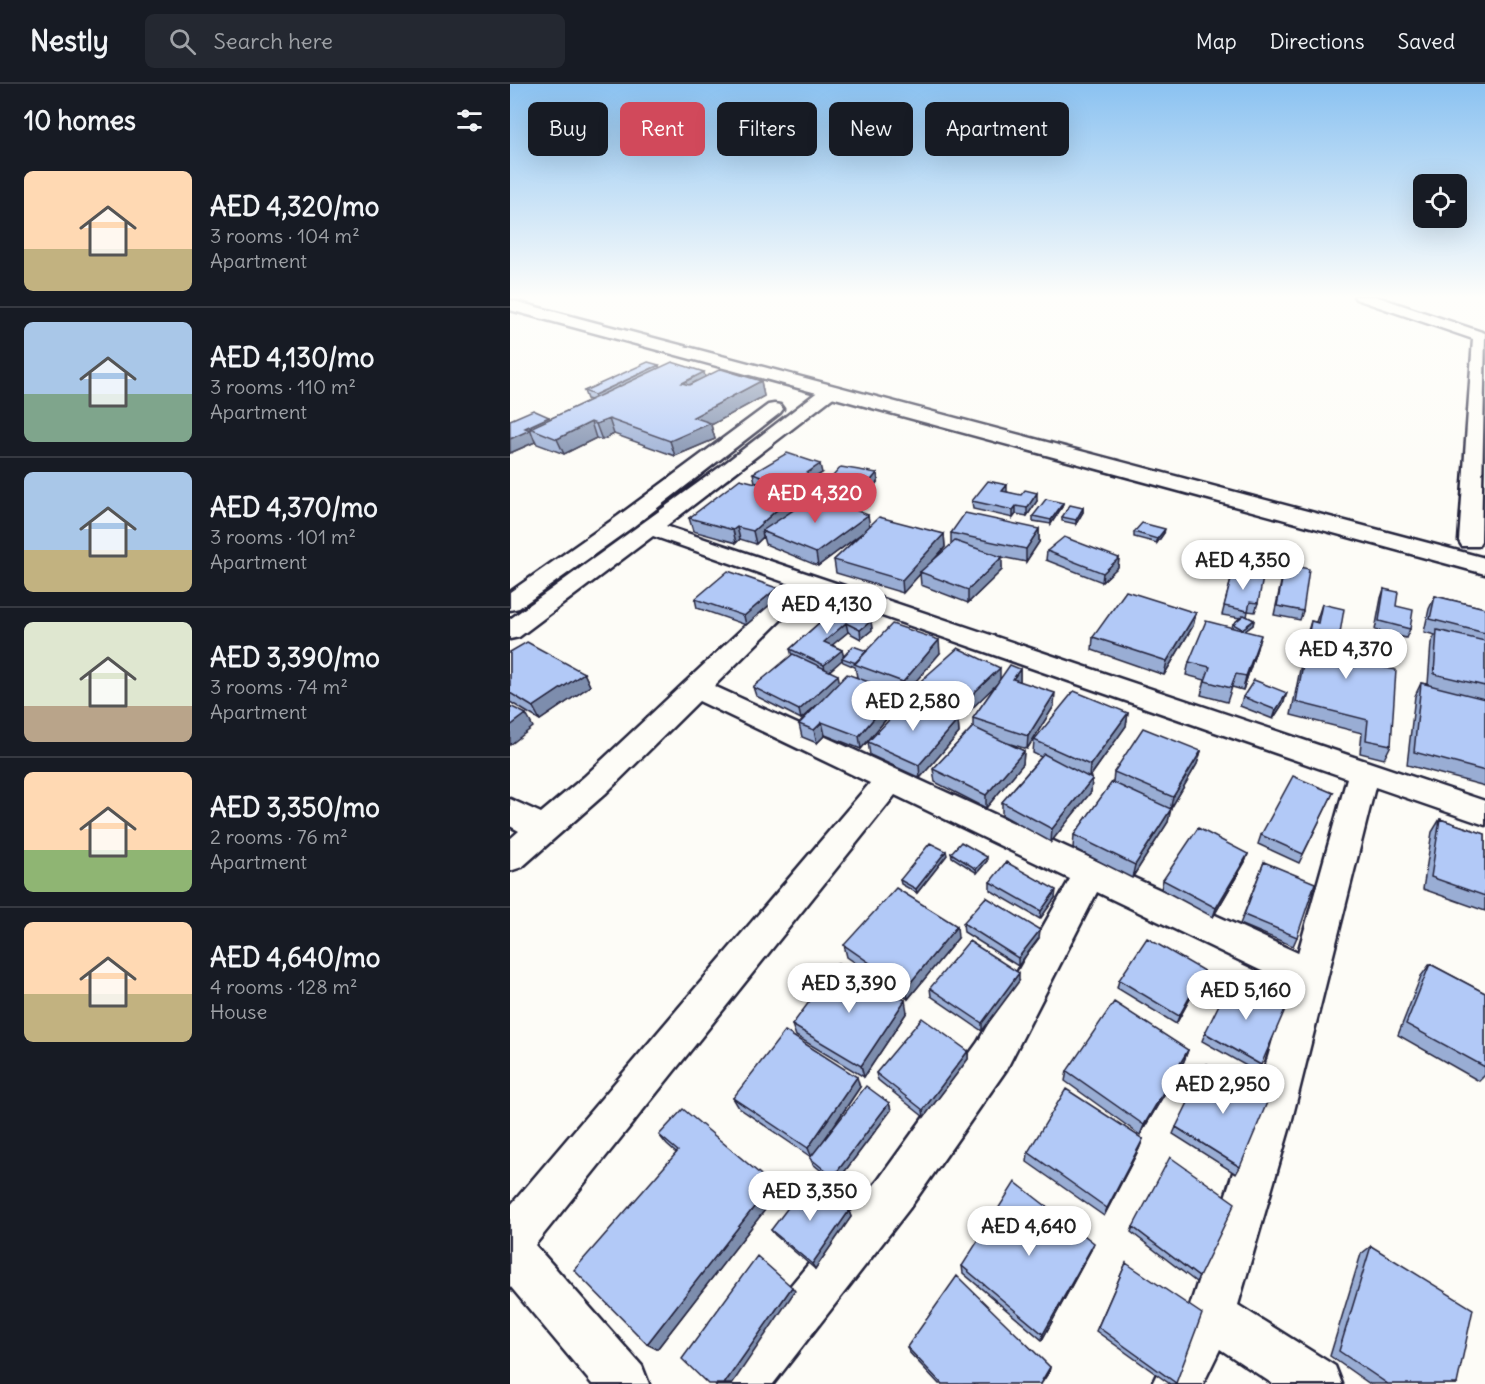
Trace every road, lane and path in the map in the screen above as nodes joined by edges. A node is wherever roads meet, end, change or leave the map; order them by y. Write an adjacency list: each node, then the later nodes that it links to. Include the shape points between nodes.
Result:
1 (708, 357): 4 (main road)
2 (730, 357): 7 (main road)
3 (1479, 357): 7 (street)
4 (807, 384): 5 (main road); 10 (street, via 626,522)
5 (830, 391): 6 (street); 8 (main road)
6 (650, 528): 9 (street); 11 (street)
7 (1478, 543)
8 (1485, 566)
9 (808, 580): 12 (street); 13 (street)
10 (510, 603)
11 (510, 631)
12 (696, 688): 14 (street); 17 (street)
13 (1364, 771): 16 (street); 20 (street)
14 (890, 779): 19 (street); 21 (street)
15 (510, 811): 17 (street)
16 (1485, 813)
17 (543, 830): 18 (street)
18 (510, 858)
19 (1089, 874): 20 (street); 25 (street, via 992,1056 894,1194)
20 (1309, 976): 23 (street, via 1270,1123)
21 (510, 1241)
22 (510, 1251): 24 (street)
23 (1211, 1315): 26 (street); 27 (street)
24 (624, 1384)
25 (742, 1384)
26 (1177, 1384)
27 (1317, 1384)

